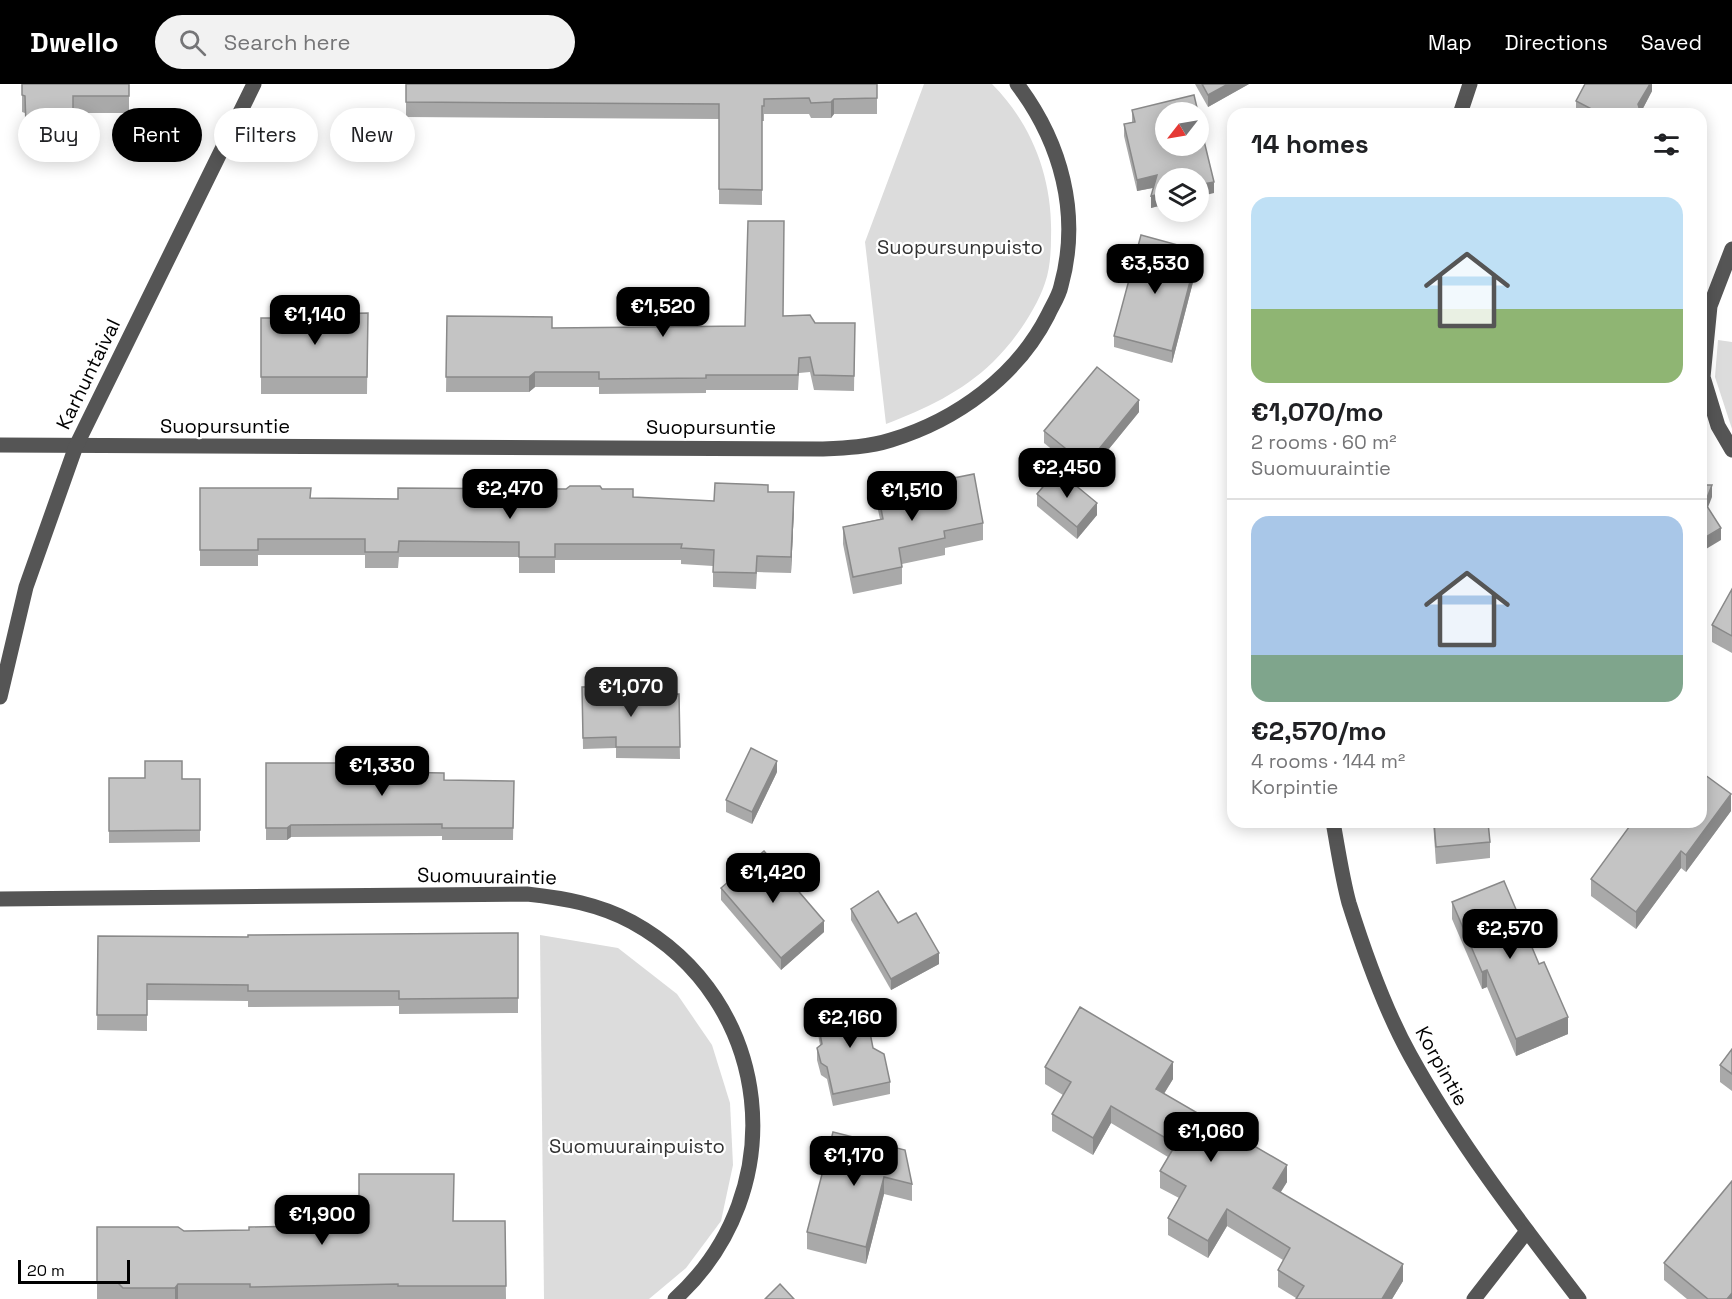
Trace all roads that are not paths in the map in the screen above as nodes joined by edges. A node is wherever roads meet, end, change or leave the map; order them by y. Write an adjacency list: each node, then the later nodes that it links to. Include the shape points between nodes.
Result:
1 (254, 84): 9 (street, Karhuntaival)
2 (1017, 84): 9 (street, Suopursuntie, via 1054,147 1065,182 1068,254 1061,288 1028,350 998,381 958,410 891,440 823,449)
3 (1470, 84): 4 (street)
4 (1462, 108)
5 (1732, 249): 6 (street, via 1710,306)
6 (1707, 336)
7 (1707, 390): 10 (street, via 1718,426)
8 (0, 445): 9 (street, Suopursuntie)
9 (76, 446): 11 (street, Karhuntaival, via 26,587)
10 (1732, 450)
11 (0, 697)
12 (1334, 828): 14 (street, Korpintie, via 1349,901 1377,981 1409,1053 1448,1120)
13 (0, 899): 15 (street, Suomuuraintie, via 527,894 563,898 631,921 661,940 711,992 730,1023 751,1091 754,1126 743,1195 712,1258)
14 (1527, 1231): 16 (street); 17 (street, Korpintie)
15 (675, 1299)
16 (1474, 1299)
17 (1579, 1299)

